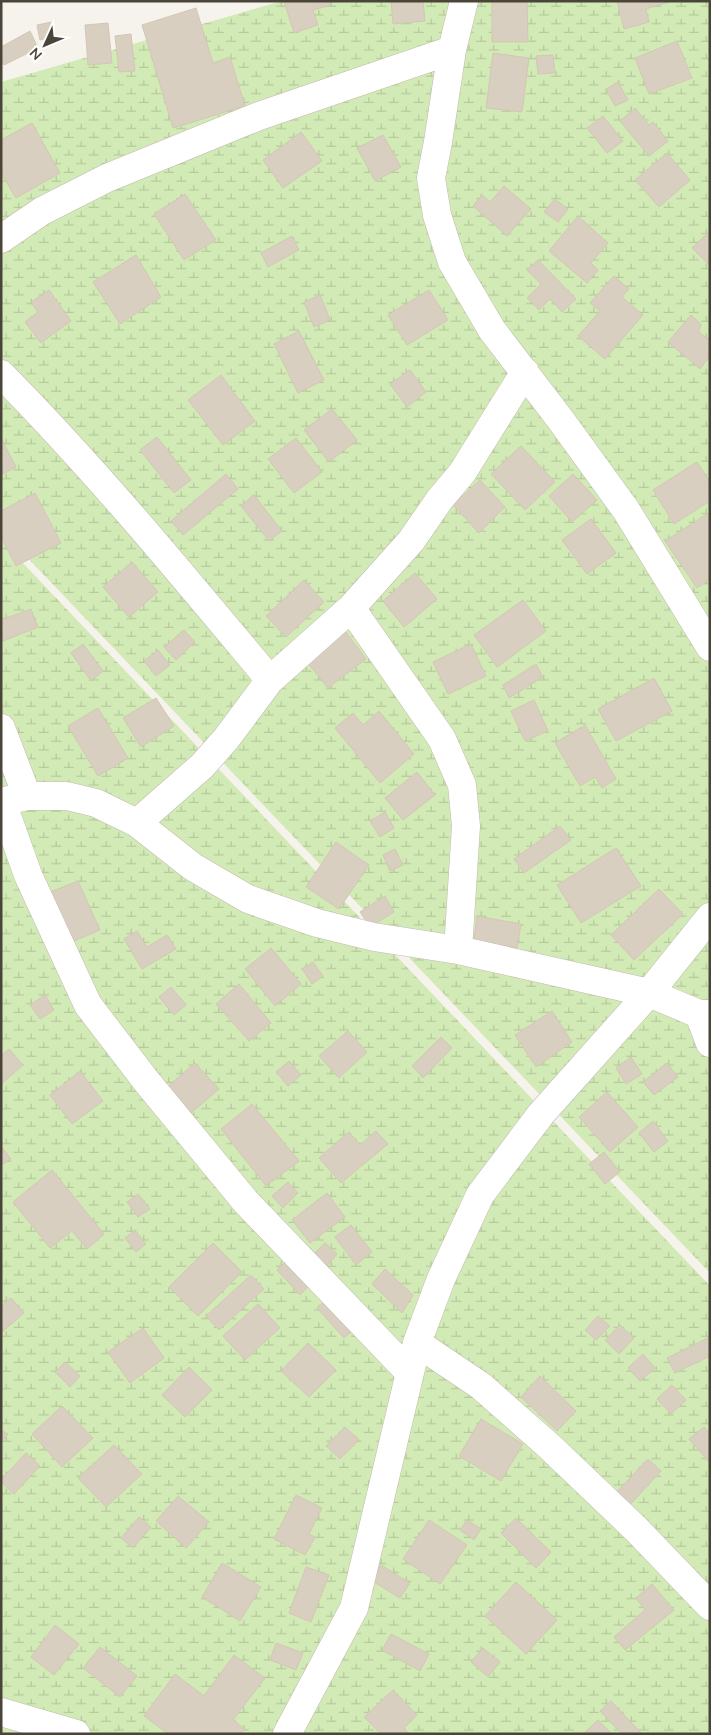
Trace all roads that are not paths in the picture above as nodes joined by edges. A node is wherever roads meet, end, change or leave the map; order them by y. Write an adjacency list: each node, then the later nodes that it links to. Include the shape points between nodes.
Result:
1 (464, 1): 2 (street)
2 (452, 50): 3 (street, via 259,116 107,178 42,211); 4 (street, via 431,178 437,215 452,262 492,330)
3 (1, 239)
4 (525, 372): 6 (street, via 462,473 411,541); 7 (street, via 626,510)
5 (1, 374): 8 (street, via 58,432)
6 (352, 608): 8 (street); 13 (street, via 442,739 462,785 466,826)
7 (710, 647)
8 (270, 680): 11 (street, via 202,766)
9 (1, 728): 10 (street)
10 (10, 800): 11 (street, via 67,796 96,803); 18 (street, via 28,875 88,1005 246,1202)
11 (137, 823): 13 (street, via 193,867 248,899 318,923 374,937)
12 (710, 917): 14 (street)
13 (458, 950): 14 (street)
14 (649, 993): 15 (street); 17 (street, via 541,1114 480,1194 441,1279)
15 (704, 1014): 16 (street)
16 (710, 1043)
17 (417, 1343): 18 (street); 19 (street, via 481,1386 549,1446)
18 (409, 1372): 22 (street, via 354,1608)
19 (710, 1606)
20 (1, 1712): 21 (street)
21 (76, 1734)
22 (287, 1734)

